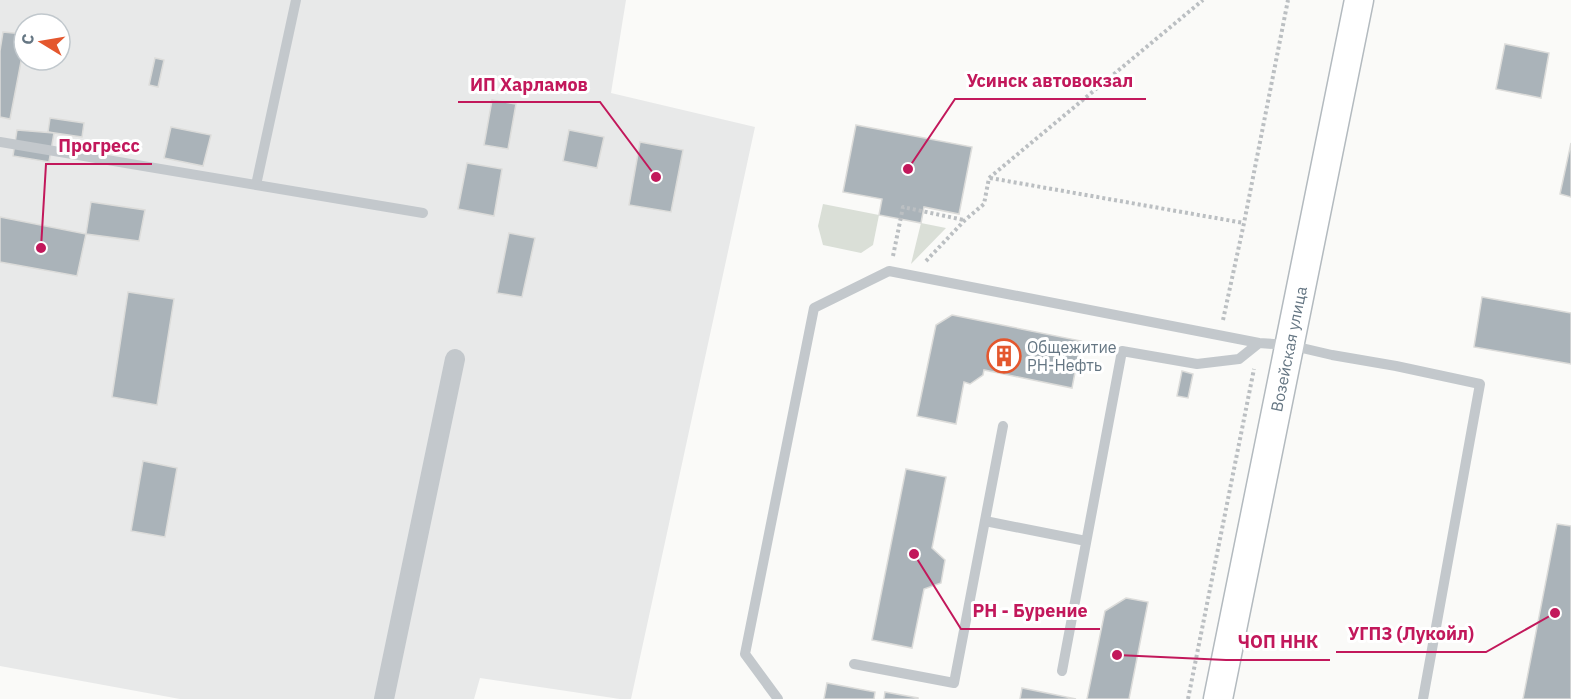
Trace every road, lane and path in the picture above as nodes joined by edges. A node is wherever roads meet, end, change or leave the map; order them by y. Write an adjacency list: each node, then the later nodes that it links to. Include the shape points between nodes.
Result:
1 (296, 0): 6 (lane)
2 (1203, 0): 5 (path)
3 (1359, 0): 13 (main road, Возейская улица)
4 (0, 142): 6 (lane)
5 (989, 178): 8 (path, via 984,204); 9 (path)
6 (256, 185): 7 (lane)
7 (423, 213)
8 (965, 220): 10 (path, via 903,207); 11 (path)
9 (1244, 223)
10 (889, 271): 11 (lane); 21 (lane, via 814,308 745,654)
11 (911, 275): 12 (lane)
12 (1259, 343): 13 (lane); 17 (lane, via 1239,359 1197,364 1122,351)
13 (1289, 345): 22 (main road, Возейская улица); 23 (lane, via 1480,384)
14 (455, 359): 20 (street)
15 (1002, 426): 16 (lane)
16 (985, 521): 17 (lane); 18 (lane, via 954,683)
17 (1086, 541): 19 (lane)
18 (854, 664)
19 (1062, 671)
20 (384, 699)
21 (778, 699)
22 (1218, 699)
23 (1423, 699)

